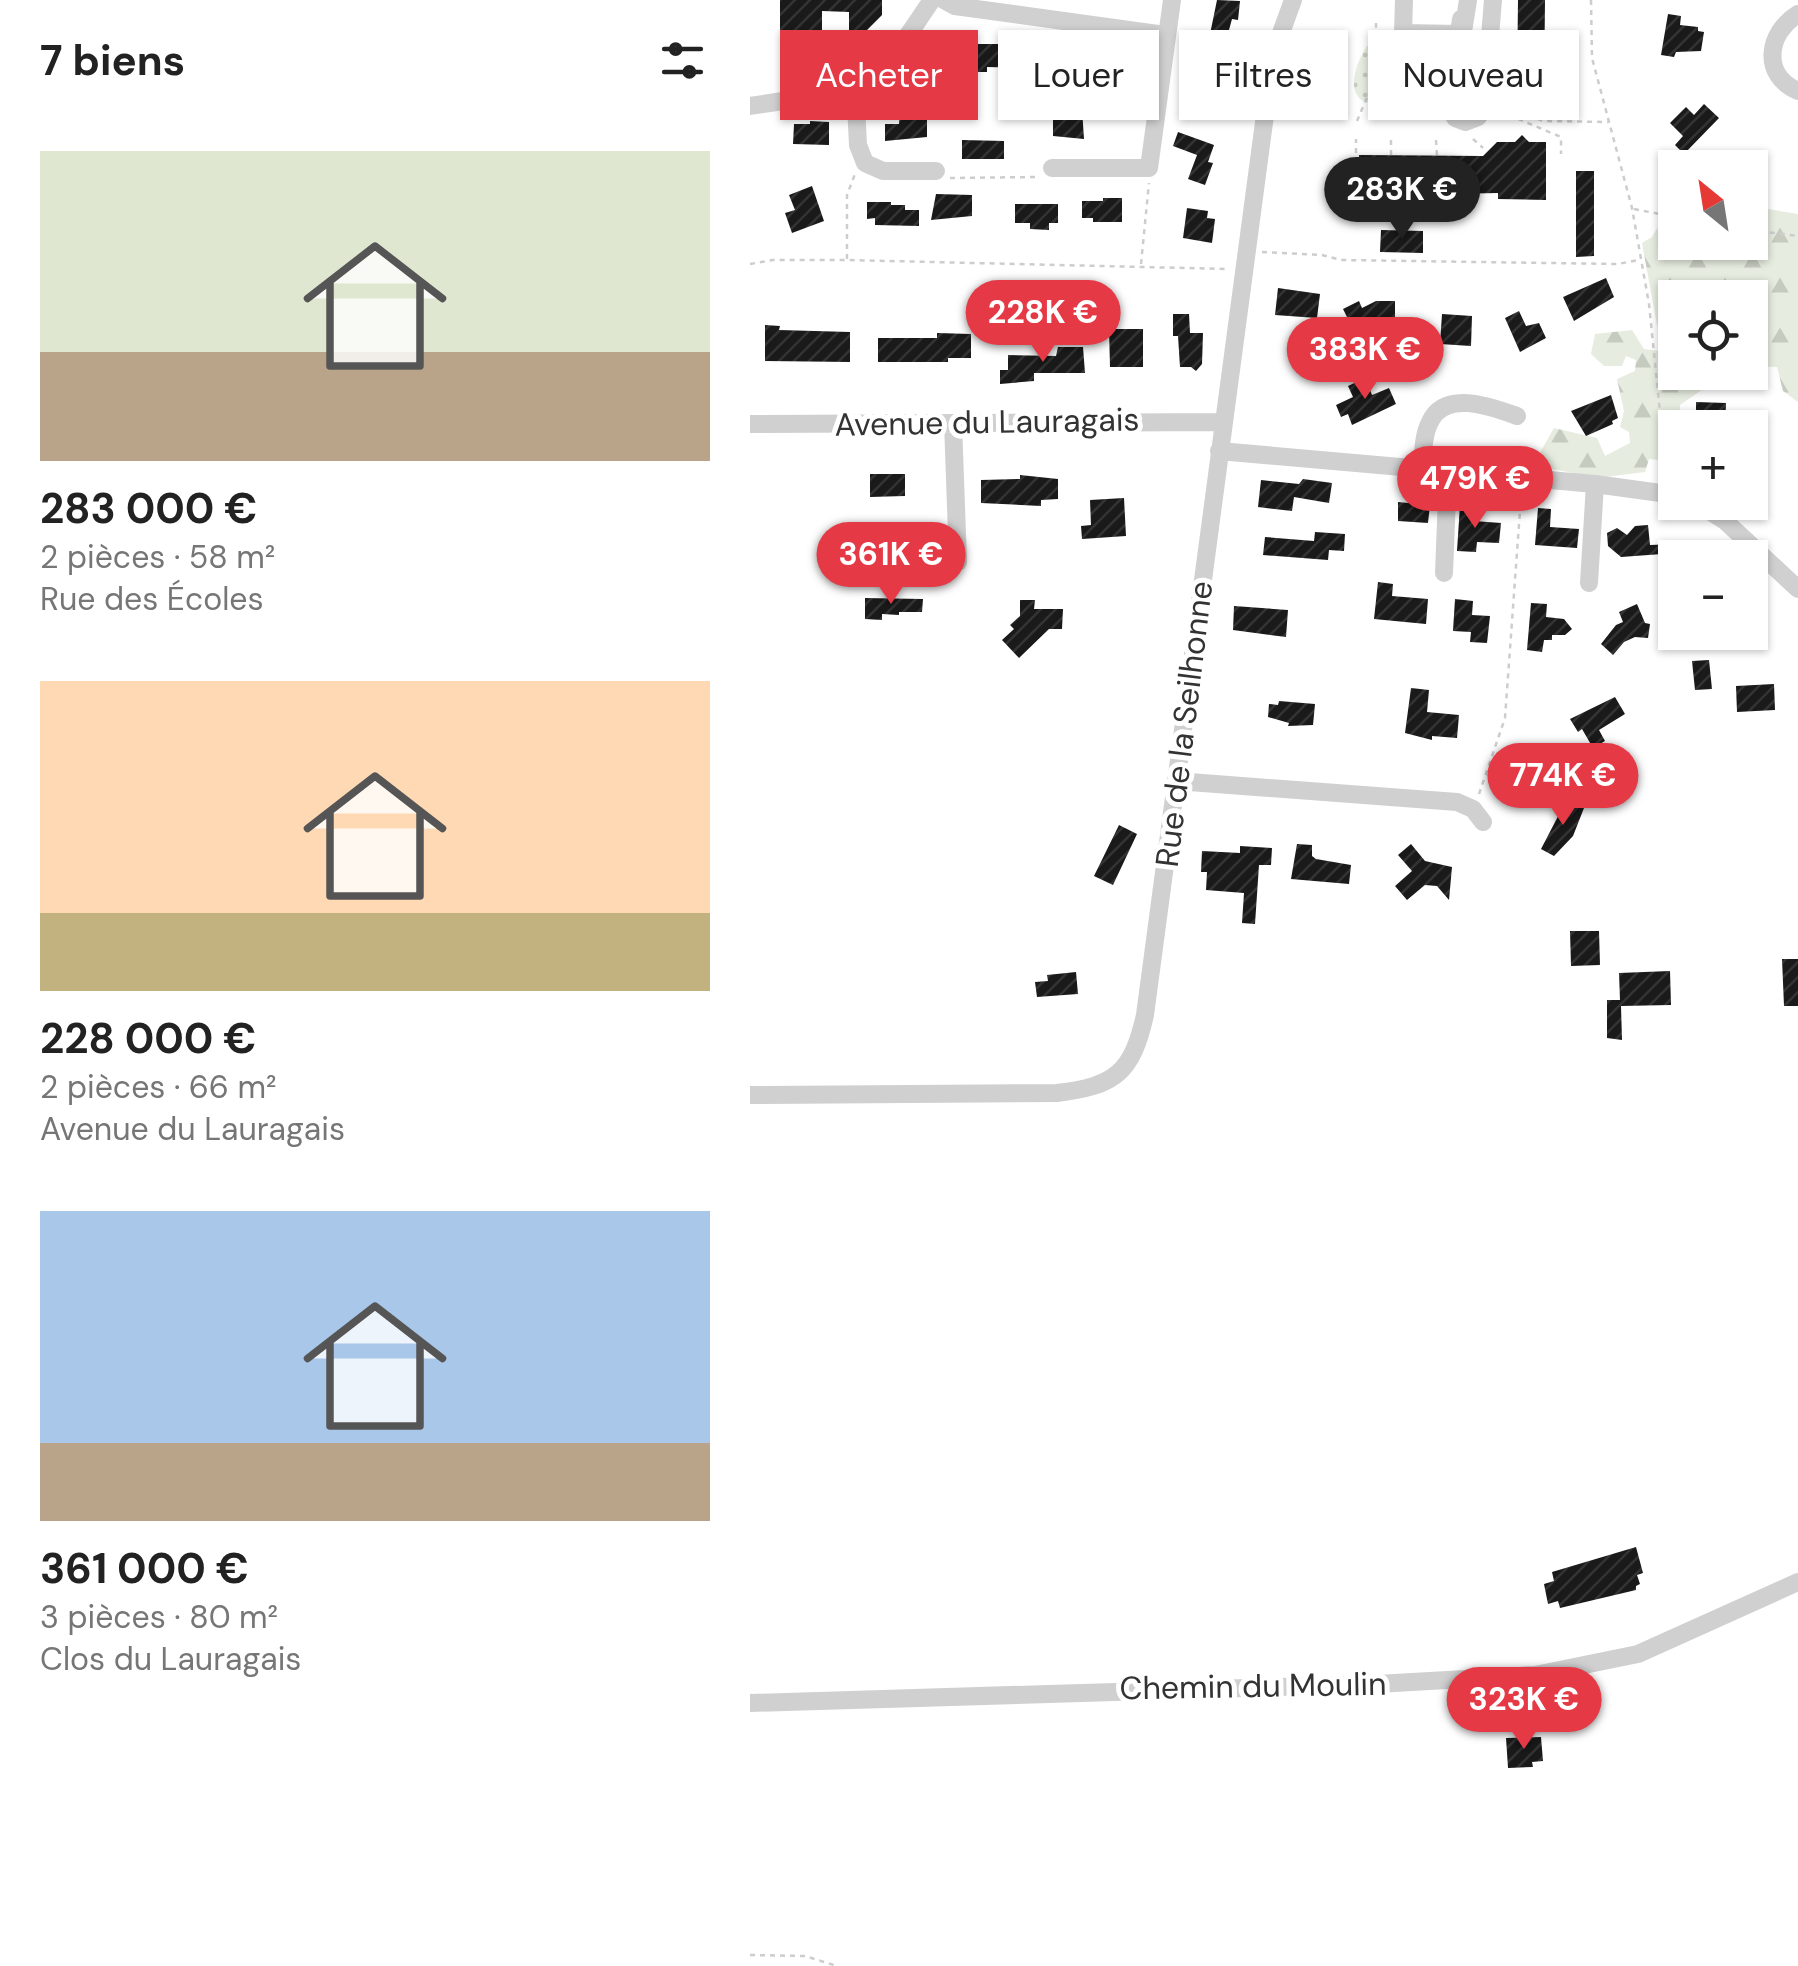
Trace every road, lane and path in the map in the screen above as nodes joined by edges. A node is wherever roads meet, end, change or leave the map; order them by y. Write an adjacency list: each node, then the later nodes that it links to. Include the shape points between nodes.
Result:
1 (932, 0): 11 (street)
2 (944, 0): 17 (street)
3 (1172, 0): 17 (street)
4 (1292, 0): 44 (street, Rue de la Seilhonne, via 1273,55)
5 (1404, 0): 13 (street)
6 (1466, 0): 14 (street); 15 (street)
7 (1493, 0): 16 (street)
8 (1591, 0): 27 (path, via 1592,58)
9 (1798, 14): 19 (street, via 1779,29 1772,52 1778,75)
10 (1376, 23): 12 (path)
11 (910, 30)
12 (1376, 30)
13 (1403, 30)
14 (1460, 30)
15 (1462, 30)
16 (1491, 30)
17 (1166, 35): 18 (path); 37 (street)
18 (1179, 44)
19 (1798, 91)
20 (1368, 95): 26 (path)
21 (780, 101): 22 (street)
22 (750, 106)
23 (857, 120): 35 (street)
24 (1521, 120): 32 (path, via 1561,137)
25 (1541, 120): 27 (path)
26 (1357, 121)
27 (1609, 122): 39 (path)
28 (1356, 139): 31 (path)
29 (1391, 139): 33 (path)
30 (1436, 140): 34 (path)
31 (1356, 152)
32 (1561, 154)
33 (1391, 155)
34 (1437, 155)
35 (865, 162): 38 (street, via 883,171); 43 (path, via 847,195)
36 (1052, 168): 37 (street); 38 (path, via 1051,176 937,178)
37 (1149, 168): 47 (path)
38 (936, 171)
39 (1632, 208): 40 (path); 45 (path)
40 (1658, 213)
41 (1768, 232): 42 (path)
42 (1798, 236)
43 (847, 260): 46 (path); 47 (path)
44 (1246, 260): 45 (path); 47 (path); 50 (street, Rue de la Seilhonne)
45 (1639, 260): 48 (path)
46 (750, 264)
47 (1140, 266)
48 (1660, 410)
49 (1517, 416): 54 (street, via 1479,404 1439,410 1430,420)
50 (1223, 422): 51 (street, Avenue du Lauragais); 53 (street, Rue de la Seilhonne)
51 (953, 423): 52 (street, Avenue du Lauragais); 60 (street)
52 (750, 424)
53 (1220, 451): 54 (street); 64 (street, Rue de la Seilhonne)
54 (1422, 469): 55 (street)
55 (1448, 471): 56 (street); 61 (street)
56 (1522, 478): 57 (street); 65 (path, via 1505,718)
57 (1595, 484): 58 (street); 62 (street)
58 (1658, 492)
59 (1723, 520): 63 (street)
60 (958, 562)
61 (1444, 572)
62 (1589, 583)
63 (1798, 589)
64 (1176, 782): 65 (street, via 1457,802); 66 (street, Rue de la Seilhonne, via 1145,1015 1136,1051 1114,1078 1057,1093)
65 (1478, 816)
66 (750, 1095)
67 (1798, 1582): 68 (street, Chemin du Moulin, via 1638,1654 1535,1675)
68 (750, 1702)
69 (750, 1955): 70 (path, via 805,1956)
70 (837, 1966)

